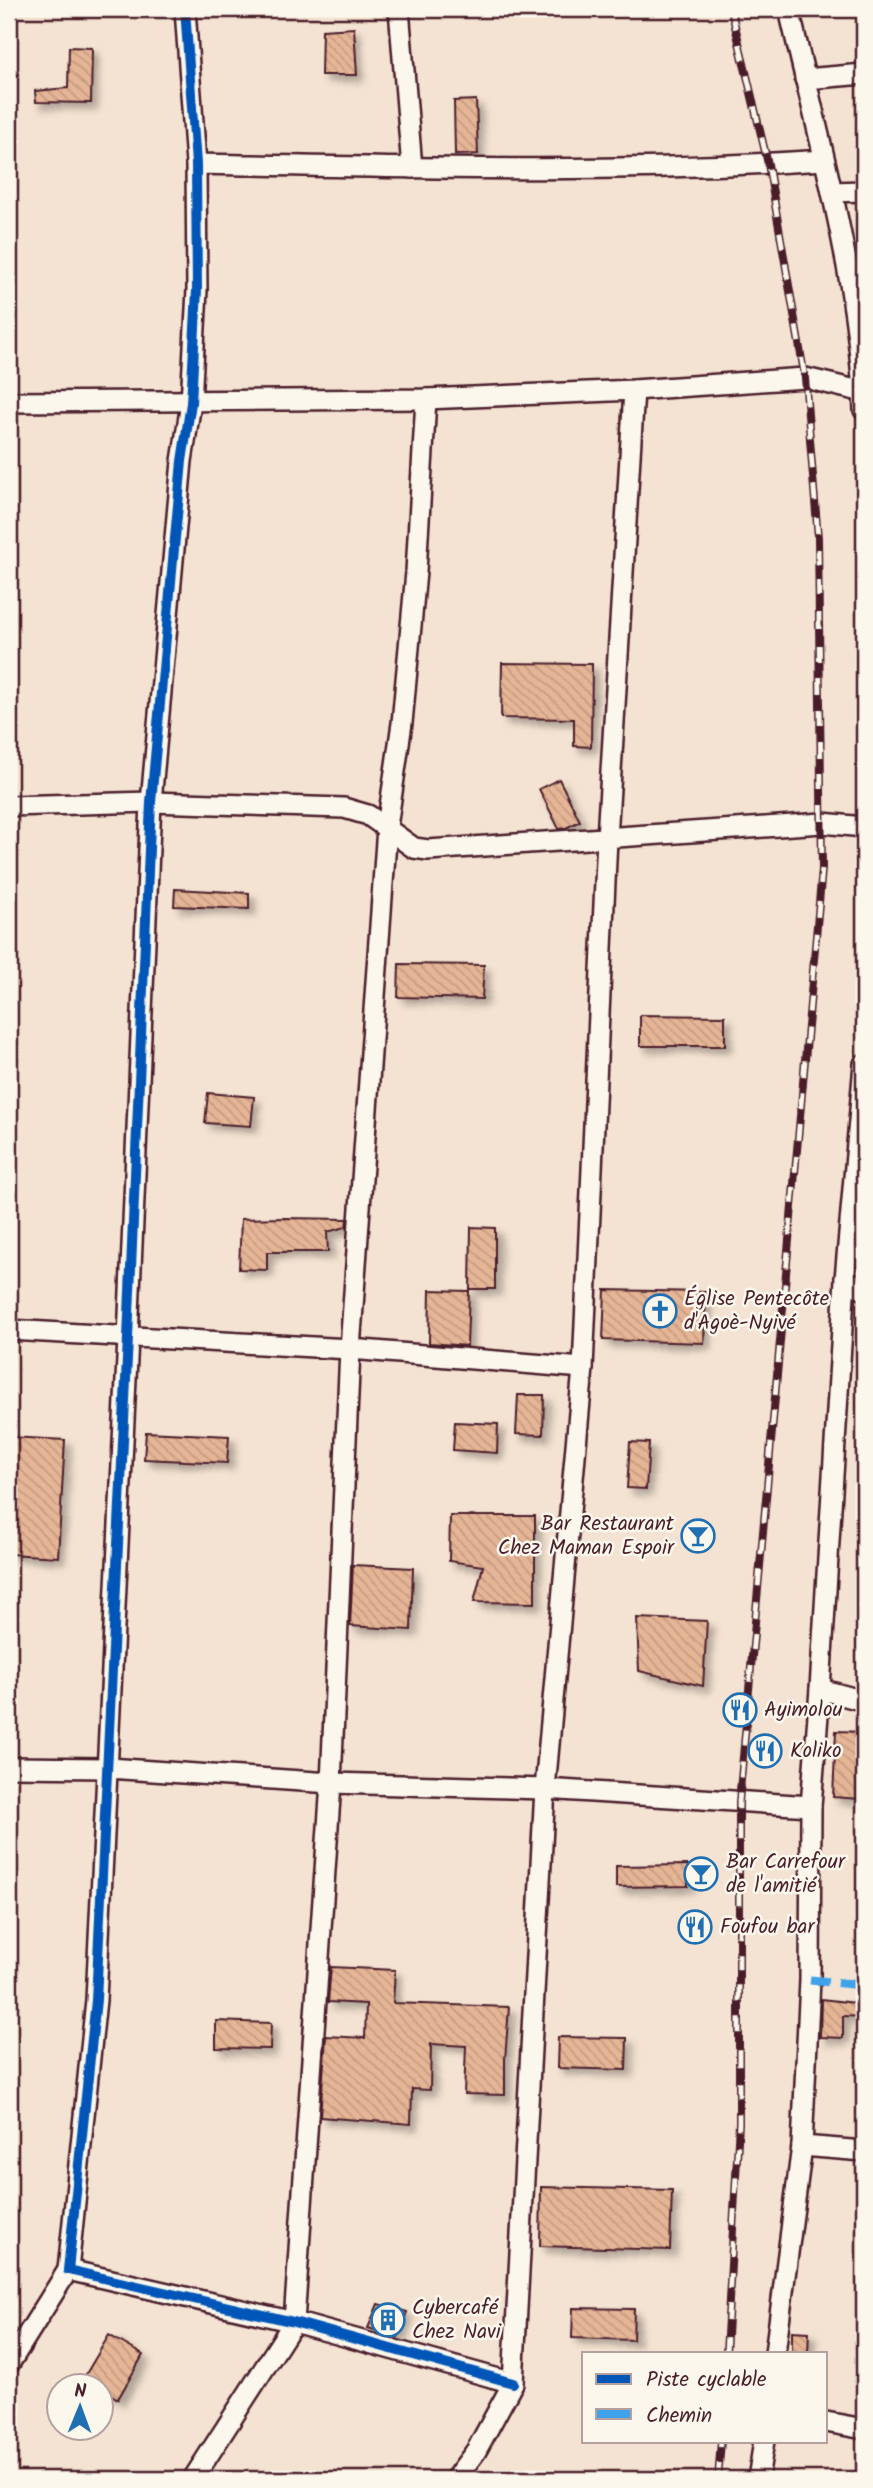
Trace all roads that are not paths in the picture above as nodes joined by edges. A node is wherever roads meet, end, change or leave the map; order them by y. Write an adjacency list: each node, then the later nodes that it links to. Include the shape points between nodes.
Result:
1 (185, 9): 7 (street)
2 (399, 9): 8 (street)
3 (789, 9): 5 (street)
4 (864, 74): 5 (street)
5 (805, 79): 6 (street)
6 (824, 160): 8 (street); 10 (street)
7 (196, 164): 8 (street); 15 (street, via 197,290)
8 (412, 168)
9 (864, 191): 10 (street)
10 (832, 192): 12 (street, via 853,299)
11 (634, 390): 12 (street, via 805,378); 13 (street); 21 (street)
12 (864, 392): 16 (street)
13 (426, 399): 15 (street); 19 (street, via 415,586)
14 (9, 402): 15 (street)
15 (191, 402): 17 (street)
16 (864, 410)
17 (151, 803): 18 (street); 19 (street, via 344,808); 26 (street)
18 (9, 806)
19 (387, 827): 21 (street, via 414,848 428,850); 27 (street)
20 (864, 827): 21 (street, via 822,823)
21 (607, 838): 28 (street)
22 (864, 1064): 23 (street)
23 (845, 1279): 24 (street); 29 (street)
24 (864, 1290)
25 (9, 1330): 26 (street)
26 (128, 1338): 27 (street); 32 (street)
27 (350, 1349): 28 (street); 33 (street)
28 (583, 1368): 34 (street)
29 (820, 1689): 30 (street); 35 (street)
30 (864, 1700)
31 (9, 1767): 32 (street)
32 (108, 1768): 33 (street); 38 (street, via 96,2000)
33 (331, 1783): 34 (street); 39 (street)
34 (545, 1789): 35 (street); 42 (street)
35 (811, 1806): 36 (street, via 810,1980)
36 (802, 2146): 37 (street); 40 (street)
37 (864, 2151)
38 (68, 2270): 39 (street); 41 (street)
39 (294, 2322): 42 (street); 46 (street)
40 (775, 2352)
41 (9, 2364)
42 (513, 2383): 47 (street)
43 (828, 2422): 44 (street)
44 (864, 2429)
45 (764, 2442): 48 (street)
46 (192, 2479)
47 (455, 2479)
48 (758, 2479)

